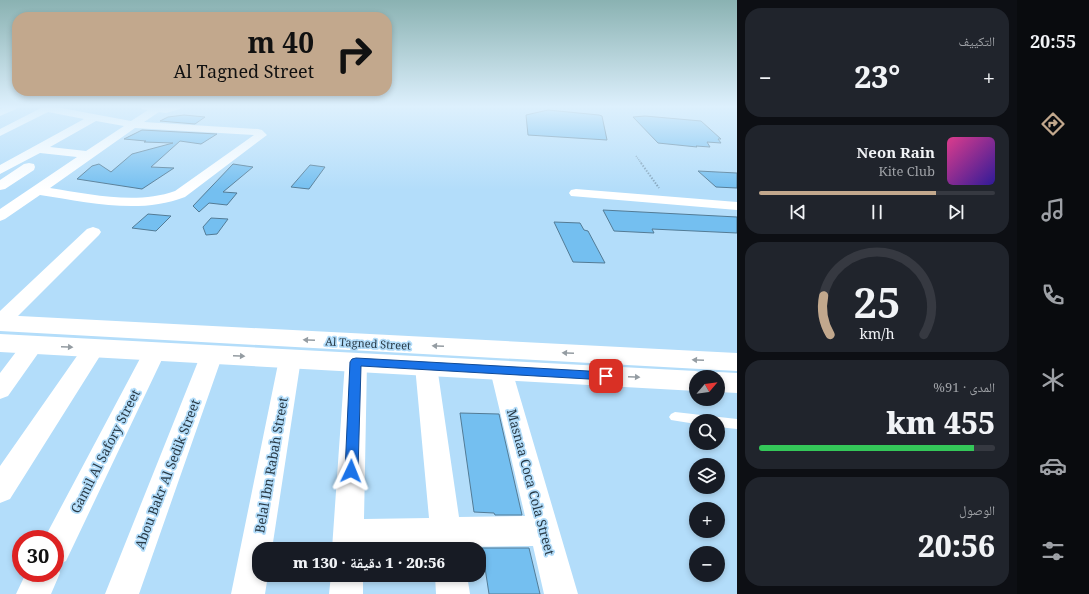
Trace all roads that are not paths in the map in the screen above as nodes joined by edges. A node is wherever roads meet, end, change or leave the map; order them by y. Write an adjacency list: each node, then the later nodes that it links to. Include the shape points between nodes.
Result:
1 (64, 135): 4 (street)
2 (118, 135): 6 (street)
3 (261, 135): 9 (street, via 170,200 116,201)
4 (37, 150): 5 (street); 7 (street)
5 (50, 152): 6 (street); 8 (street)
6 (88, 155): 9 (street)
7 (0, 170)
8 (0, 186)
9 (37, 190): 12 (street)
10 (576, 193): 11 (street)
11 (737, 206)
12 (0, 216)
13 (93, 232): 14 (street)
14 (0, 322): 22 (highway, Al Tagned Street, one-way to 14)
15 (0, 343): 16 (highway, Al Tagned Street)
16 (33, 345): 17 (highway, Al Tagned Street, one-way to 17); 28 (street)
17 (94, 348): 18 (highway, Al Tagned Street); 33 (street)
18 (155, 351): 19 (highway, Al Tagned Street); 35 (street, Gamil Al Safory Street)
19 (212, 354): 20 (highway, Al Tagned Street, one-way to 20); 42 (street, Abou Bakr Al Sedik Street)
20 (290, 359): 21 (highway, Al Tagned Street); 43 (street, Belal Ibn Rabah Street)
21 (356, 362): 23 (highway, Al Tagned Street); 36 (street)
22 (737, 362)
23 (426, 366): 24 (highway, Al Tagned Street); 37 (street)
24 (500, 370): 25 (highway, Al Tagned Street, one-way to 25); 34 (street, Masnaa Coca Cola Street)
25 (689, 381)
26 (725, 382): 27 (highway)
27 (737, 383)
28 (0, 390)
29 (675, 417): 30 (lane)
30 (689, 418)
31 (725, 423): 32 (lane)
32 (737, 424)
33 (0, 490)
34 (544, 531): 37 (street); 46 (street, Masnaa Coca Cola Street)
35 (64, 532)
36 (348, 541): 37 (street)
37 (447, 541)
38 (39, 582): 41 (street)
39 (347, 582): 44 (street)
40 (452, 582): 45 (street)
41 (33, 594)
42 (122, 594)
43 (248, 594)
44 (346, 594)
45 (453, 594)
46 (561, 594)

